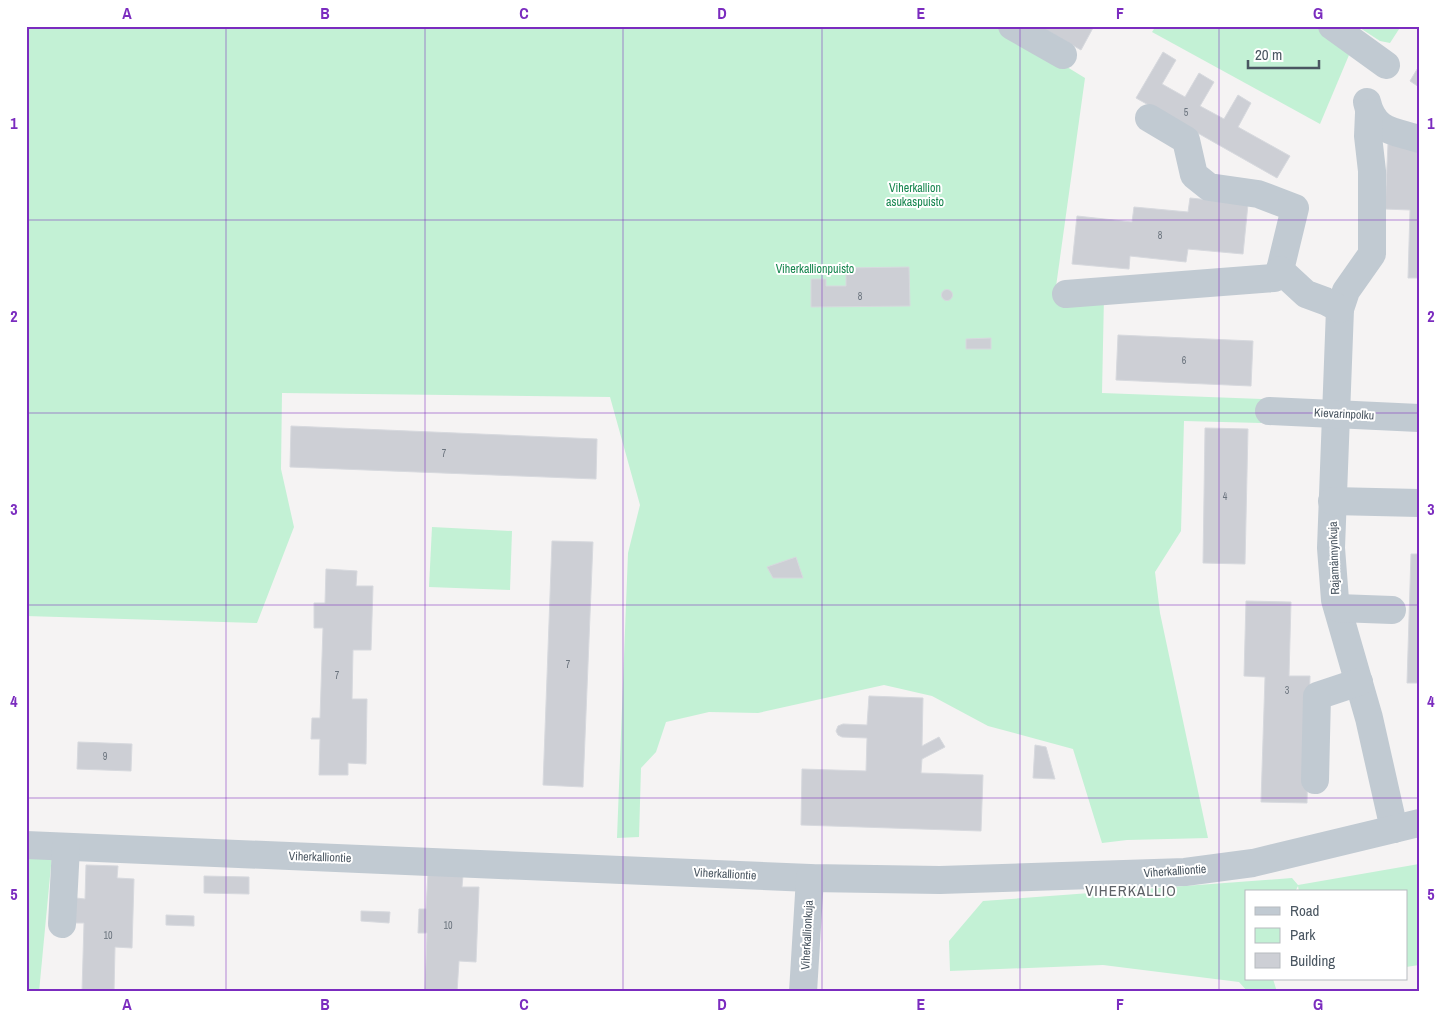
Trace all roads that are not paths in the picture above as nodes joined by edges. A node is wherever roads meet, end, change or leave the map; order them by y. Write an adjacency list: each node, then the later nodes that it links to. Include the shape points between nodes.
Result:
1 (1012, 26): 3 (street)
2 (1332, 26): 4 (street)
3 (1063, 55)
4 (1386, 65)
5 (1149, 118): 7 (street, via 1186,140 1194,176 1209,187 1258,194 1295,208)
6 (1419, 139): 9 (street, via 1385,130 1368,106 1372,254 1346,291)
7 (1280, 270): 8 (street, via 1274,278); 9 (street, via 1306,294)
8 (1066, 294)
9 (1340, 309): 11 (street, Rajamännynkuja)
10 (1269, 411): 11 (street, Kievarinpolku)
11 (1336, 414): 12 (street, Kievarinpolku); 13 (street, Rajamännynkuja)
12 (1419, 418)
13 (1332, 501): 14 (street); 15 (street, Rajamännynkuja, via 1331,548)
14 (1419, 503)
15 (1338, 608): 16 (street); 17 (street, Rajamännynkuja)
16 (1392, 610)
17 (1359, 682): 18 (street, via 1317,696); 19 (street, Rajamännynkuja)
18 (1316, 780)
19 (1406, 826): 22 (street, Viherkalliontie, via 1253,864 1185,872 940,880)
20 (26, 845): 21 (street, Viherkalliontie)
21 (66, 847): 22 (street, Viherkalliontie); 23 (street)
22 (810, 878): 24 (street, Viherkallionkuja)
23 (62, 924)
24 (803, 992)

